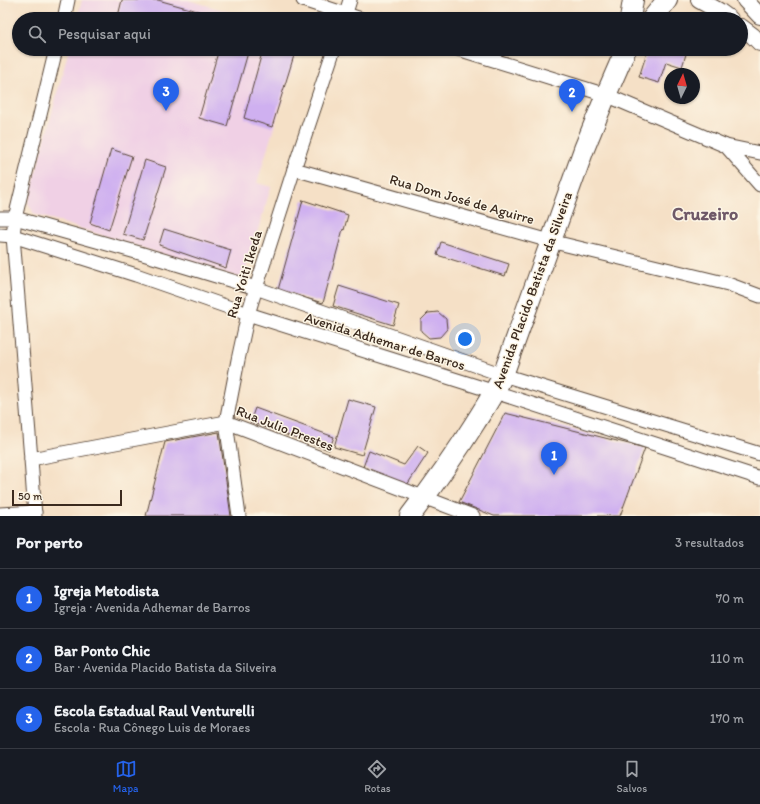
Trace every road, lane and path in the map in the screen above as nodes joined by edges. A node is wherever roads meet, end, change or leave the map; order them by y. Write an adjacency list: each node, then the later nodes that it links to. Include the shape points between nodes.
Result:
1 (68, 0): 8 (street)
2 (303, 0): 9 (street)
3 (350, 0): 10 (street)
4 (633, 0): 11 (main road)
5 (667, 0): 12 (main road)
6 (699, 0): 13 (street)
7 (745, 0): 14 (street)
8 (65, 12)
9 (333, 12)
10 (346, 12)
11 (631, 12)
12 (658, 12)
13 (719, 12)
14 (760, 16)
15 (748, 32): 16 (street)
16 (760, 43)
17 (54, 56): 27 (street)
18 (332, 56): 24 (street, Rua Yoiti Ikeda)
19 (481, 56): 21 (street)
20 (623, 56): 21 (main road, Avenida Placido Batista da Silveira)
21 (606, 95): 22 (street); 29 (main road, Avenida Placido Batista da Silveira)
22 (726, 146): 23 (street); 25 (street)
23 (760, 153)
24 (294, 169): 29 (street, Rua Dom José de Aguirre); 32 (street, Rua Yoiti Ikeda)
25 (760, 184)
26 (0, 218): 27 (street, Avenida Adhemar de Barros)
27 (15, 218): 28 (street); 30 (street, Avenida Adhemar de Barros)
28 (6, 236): 31 (street, Avenida Adhemar de Barros); 40 (street)
29 (550, 241): 33 (street, Rua Dom José de Aguirre, via 728,284); 35 (main road, Avenida Placido Batista da Silveira)
30 (143, 254): 31 (street); 32 (street, Avenida Adhemar de Barros)
31 (136, 275): 34 (street, Avenida Adhemar de Barros)
32 (256, 288): 34 (street, Rua Yoiti Ikeda); 35 (street, Avenida Adhemar de Barros)
33 (760, 296)
34 (248, 314): 35 (street, Avenida Adhemar de Barros); 36 (street, Rua Yoiti Ikeda)
35 (499, 383): 37 (street, Avenida Adhemar de Barros); 39 (street, Avenida Adhemar de Barros); 42 (main road, Avenida Placido Batista da Silveira, via 461,445)
36 (226, 422): 40 (street, Rua Julio Prestes); 42 (street, Rua Julio Prestes); 45 (street, Rua Yoiti Ikeda)
37 (705, 437): 38 (street, Avenida Adhemar de Barros); 39 (street)
38 (760, 454)
39 (697, 458): 41 (street, Avenida Adhemar de Barros)
40 (32, 459): 44 (street)
41 (760, 478)
42 (424, 498): 46 (main road, Avenida Placido Batista da Silveira); 47 (street, Rua Julio Prestes)
43 (0, 514): 44 (street)
44 (35, 514)
45 (239, 516)
46 (410, 516)
47 (474, 516)

